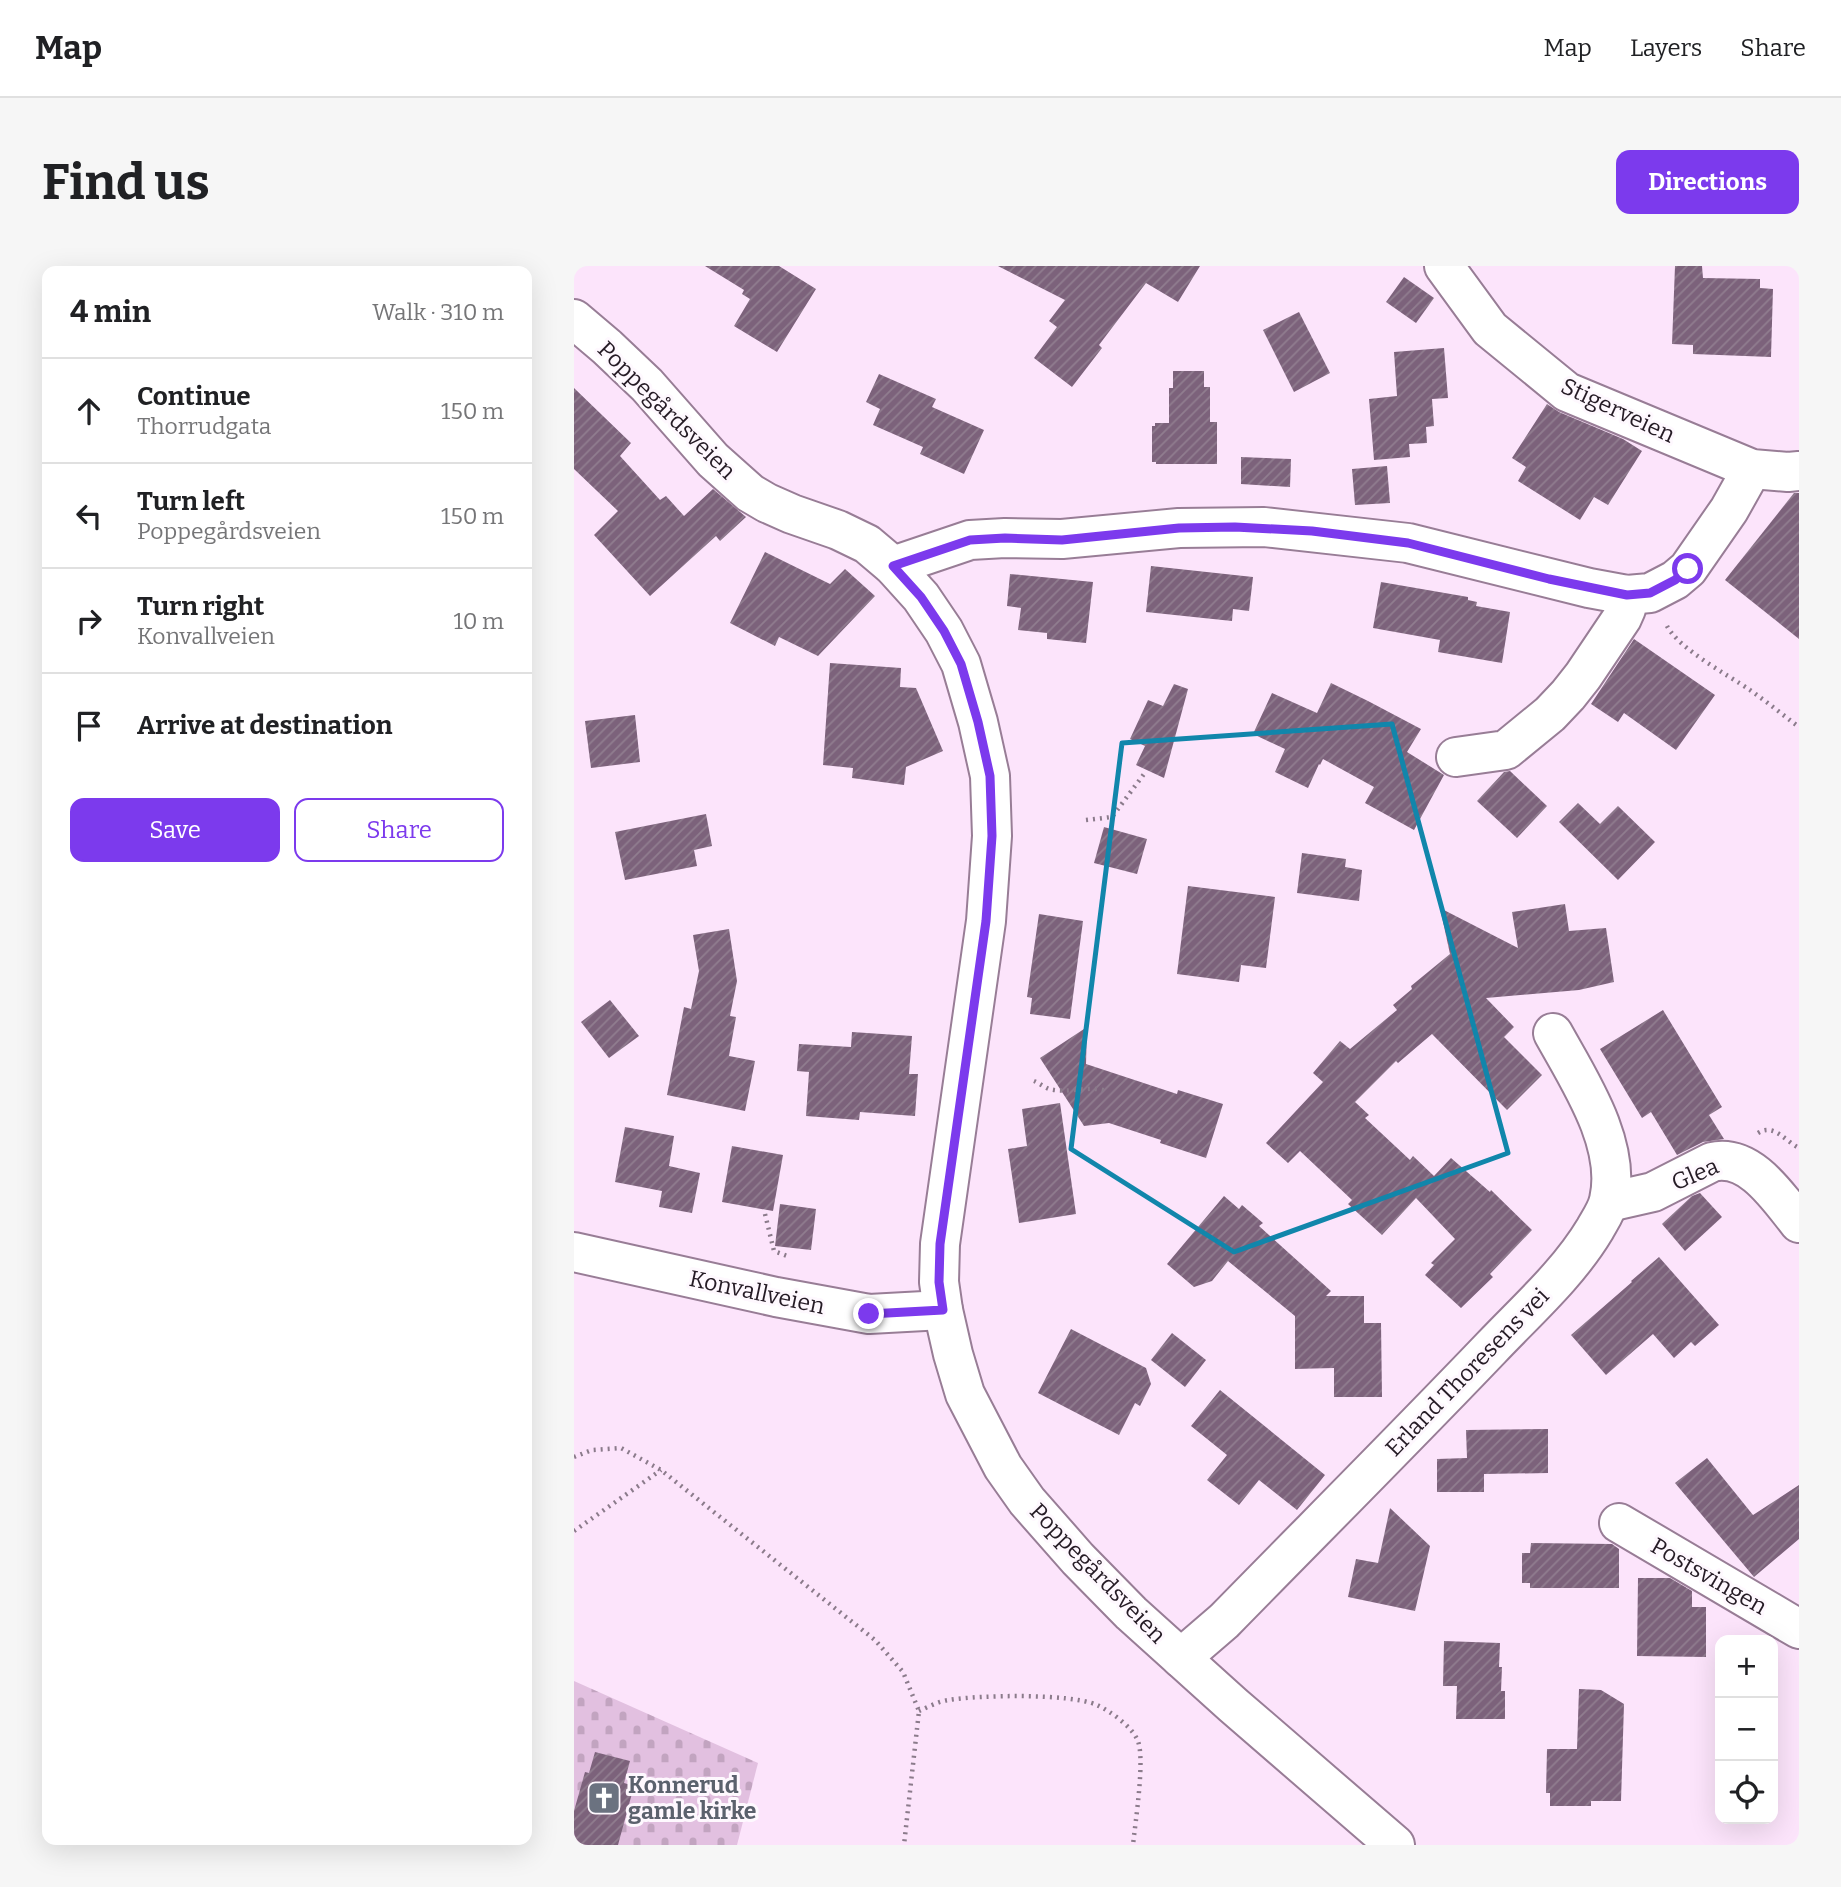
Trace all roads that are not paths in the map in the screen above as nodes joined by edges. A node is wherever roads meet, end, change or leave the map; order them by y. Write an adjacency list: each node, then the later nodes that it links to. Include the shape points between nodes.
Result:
1 (1451, 269): 3 (street, Stigerveien, via 1490,329 1567,392)
2 (574, 319): 5 (street, Poppegårdsveien, via 647,385 713,460 750,493 867,544)
3 (1752, 469): 4 (street); 6 (street, via 1688,569 1675,580)
4 (1799, 471)
5 (893, 566): 6 (street, via 970,540 1062,540 1179,528 1264,527 1408,543 1549,579); 12 (street, Poppegårdsveien, via 921,597 961,664 990,776 992,836 986,921 940,1244)
6 (1639, 594): 7 (street, via 1583,676 1550,714 1506,750)
7 (1456, 757)
8 (1553, 1033): 9 (street, Erland Thoresens vei, via 1595,1109 1604,1135 1611,1179)
9 (1609, 1202): 10 (street, Glea, via 1653,1192 1721,1160 1738,1162 1755,1174); 15 (street, Erland Thoresens vei, via 1588,1241 1557,1279 1224,1621)
10 (1799, 1223)
11 (574, 1252): 12 (street, Konvallveien, via 869,1314)
12 (943, 1310): 15 (street, Poppegårdsveien, via 965,1394 1003,1467 1078,1559)
13 (1619, 1524): 14 (street, Postsvingen)
14 (1799, 1629)
15 (1181, 1658): 16 (street, Poppegårdsveien)
16 (1395, 1845)

